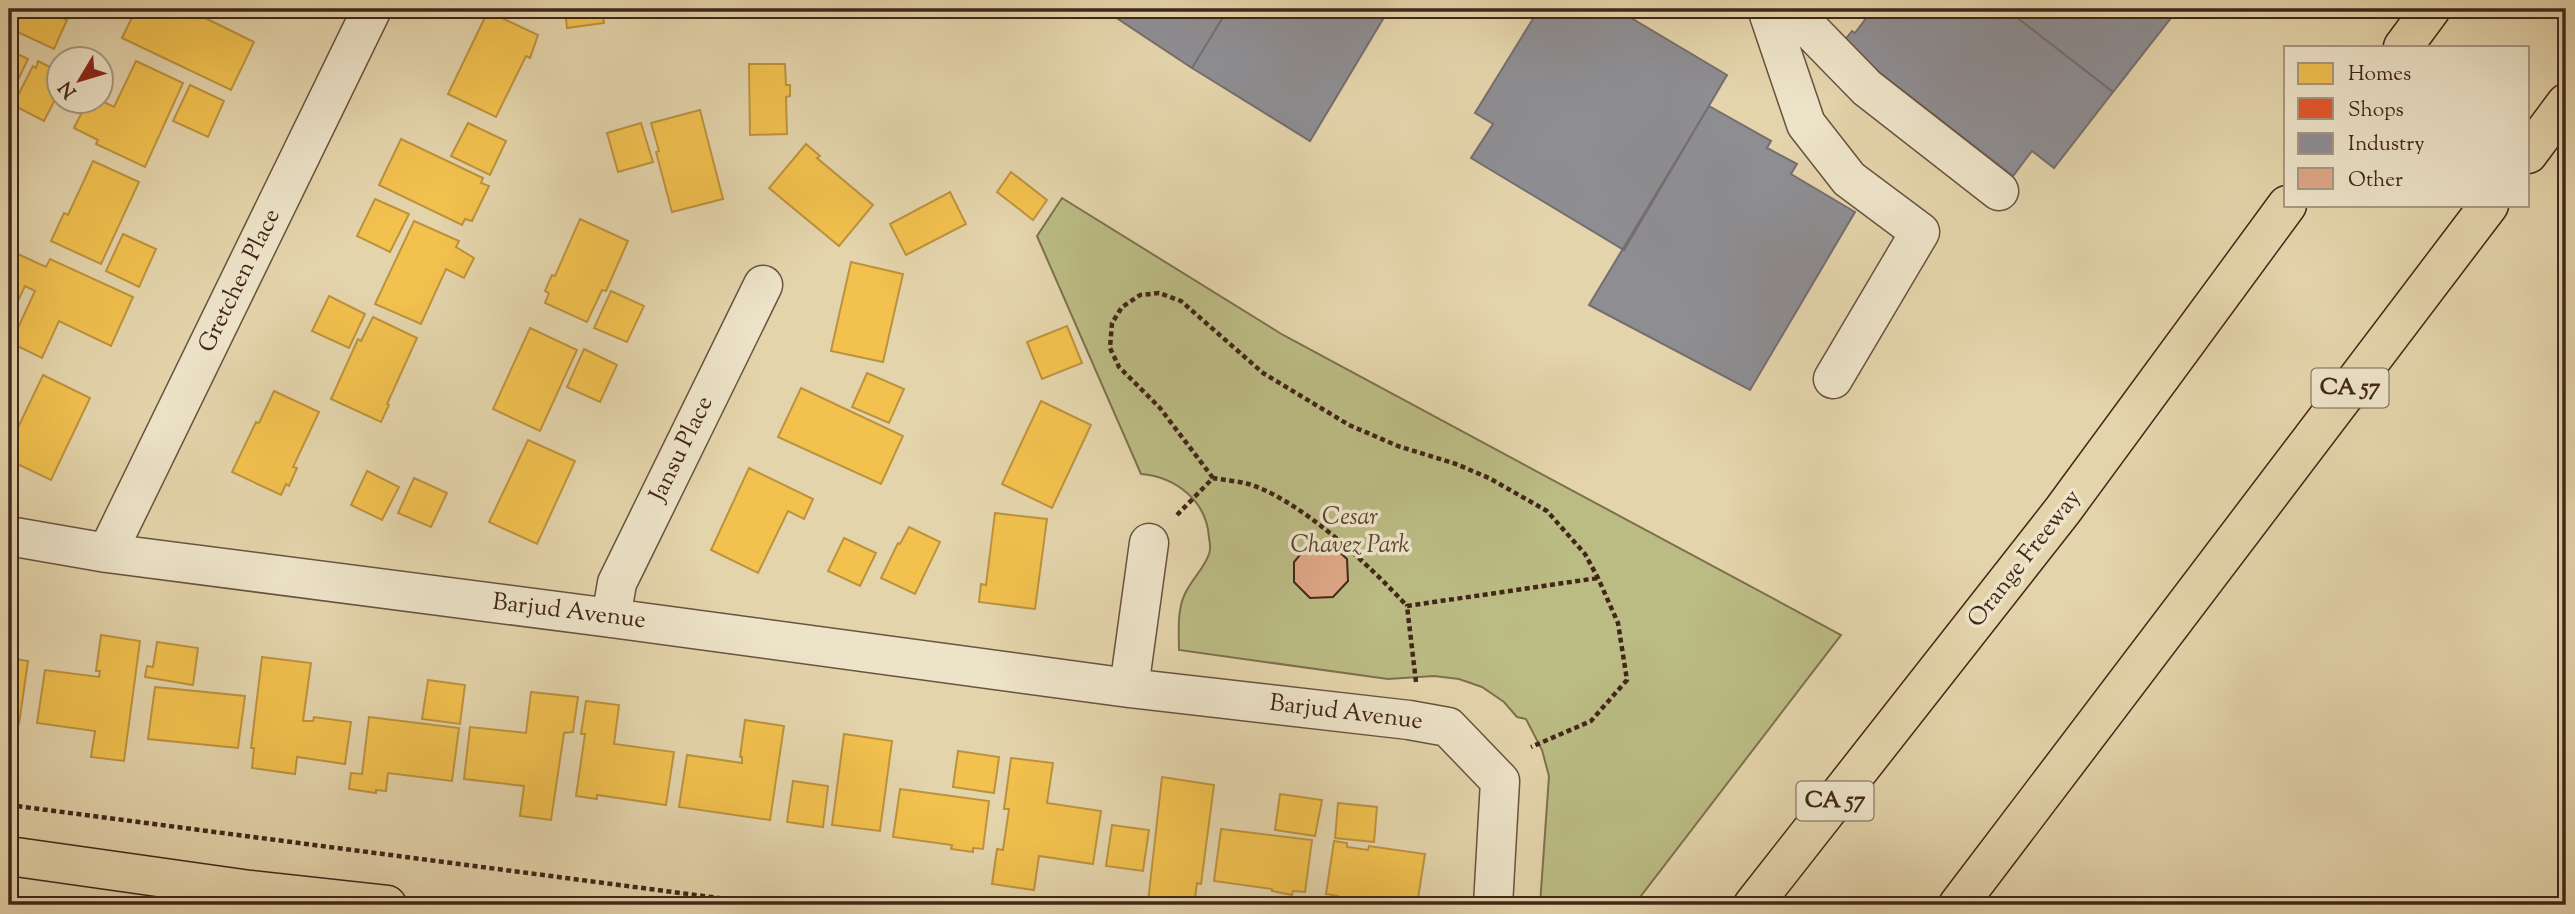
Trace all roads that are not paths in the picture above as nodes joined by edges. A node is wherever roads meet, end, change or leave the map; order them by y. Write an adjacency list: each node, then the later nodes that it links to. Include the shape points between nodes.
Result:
1 (372, 9): 15 (street, Gretchen Place)
2 (1767, 9): 12 (street, via 1806,124 1849,179 1920,232)
3 (1790, 9): 8 (street, via 1867,88)
4 (2431, 9): 5 (main road)
5 (2404, 46)
6 (2566, 103): 7 (main road)
7 (2530, 151)
8 (2000, 191)
9 (2286, 206): 21 (main road, Orange Freeway / CA 57, via 2063,510)
10 (2488, 206): 22 (main road, CA 57)
11 (763, 285): 16 (street, Jansu Place, via 617,583)
12 (1833, 379)
13 (9, 536): 15 (street, Barjud Avenue)
14 (1149, 543): 17 (street)
15 (107, 553): 16 (street, Barjud Avenue)
16 (611, 618): 17 (street, Barjud Avenue)
17 (1129, 688): 20 (street, Barjud Avenue, via 1448,727 1500,781)
18 (9, 856): 19 (main road)
19 (387, 905)
20 (1493, 905)
21 (1753, 905)
22 (1958, 905)

